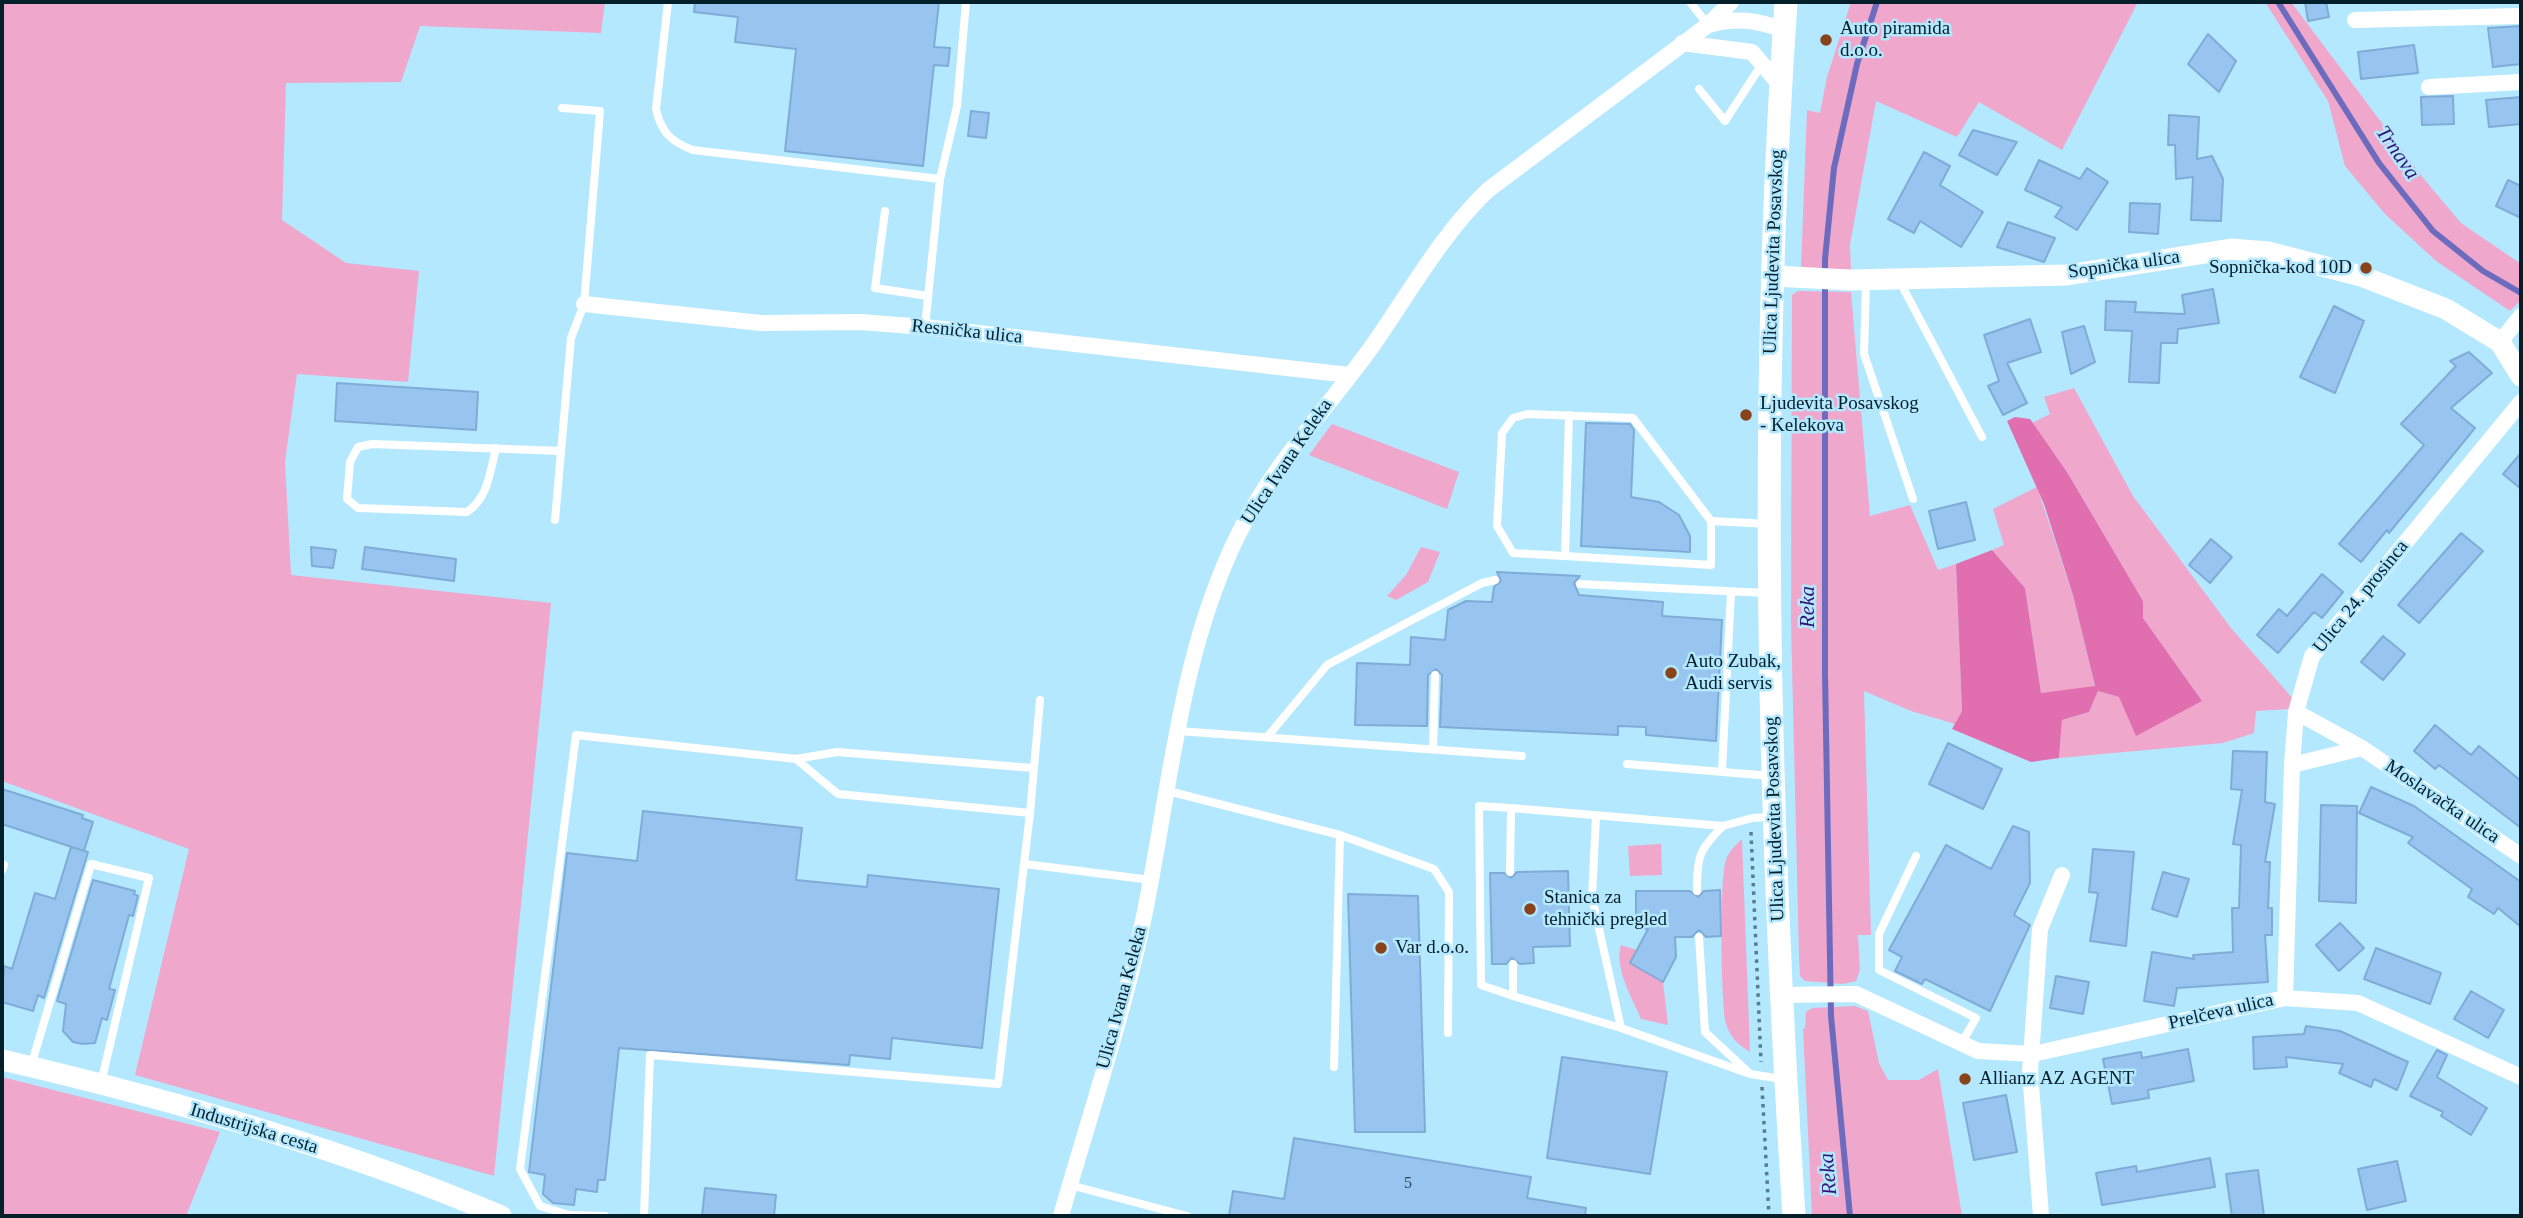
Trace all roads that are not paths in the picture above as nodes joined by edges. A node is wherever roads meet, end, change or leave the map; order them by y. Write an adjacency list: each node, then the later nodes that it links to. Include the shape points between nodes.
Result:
1 (668, 2): 17 (lane, via 656,109 659,124 677,145)
2 (966, 2): 17 (lane, via 957,106)
3 (1690, 2): 8 (lane)
4 (1731, 2): 8 (street, Ulica Ivana Keleka)
5 (1786, 2): 9 (main road, Ulica Ljudevita Posavskog)
6 (2521, 16): 7 (street)
7 (2355, 20)
8 (1708, 25): 9 (street, Ulica Ivana Keleka, via 1730,19 1755,20); 10 (street, Ulica Ivana Keleka)
9 (1784, 30): 13 (main road, Ulica Ljudevita Posavskog)
10 (1682, 43): 11 (street, via 1752,52); 27 (street, Ulica Ivana Keleka, via 1467,210)
11 (1763, 61): 13 (street); 15 (lane, via 1725,121)
12 (2521, 82): 14 (street)
13 (1780, 85): 19 (main road, Ulica Ljudevita Posavskog)
14 (2429, 87)
15 (1699, 89)
16 (562, 107): 23 (lane, via 600,111)
17 (940, 179): 22 (lane)
18 (885, 211): 22 (lane, via 875,288)
19 (1773, 276): 21 (street, Sopnička ulica); 37 (main road, Ulica Ljudevita Posavskog)
20 (1898, 278): 21 (street, Sopnička ulica); 26 (street, Sopnička ulica, via 2067,275 2231,249 2268,252 2409,292); 31 (lane)
21 (1858, 280): 34 (lane, via 1864,354)
22 (928, 296): 25 (lane)
23 (584, 304): 25 (street, Resnička ulica, via 761,323); 33 (lane, via 570,338)
24 (2521, 316): 26 (street)
25 (925, 327): 27 (street, Resnička ulica)
26 (2500, 342): 28 (street, Sopnička ulica)
27 (1349, 375): 46 (street, Ulica Ivana Keleka, via 1275,472 1238,536 1202,625)
28 (2521, 376)
29 (2521, 402): 45 (street, Ulica 24. prosinca, via 2312,656)
30 (1569, 415): 36 (lane, via 1633,418); 38 (lane); 38 (lane, via 1527,414 1506,424 1497,526 1513,553)
31 (1982, 437)
32 (496, 448): 32 (lane, via 358,447 350,462 347,499 358,508 467,513 485,491); 33 (lane)
33 (561, 451): 35 (lane)
34 (1913, 499)
35 (555, 520)
36 (1711, 521): 37 (lane); 38 (lane, via 1711,565)
37 (1769, 524): 42 (main road, Ulica Ljudevita Posavskog)
38 (1565, 556)
39 (1495, 580): 47 (lane, via 1327,665)
40 (1580, 584): 41 (lane)
41 (1731, 592): 42 (lane); 55 (lane)
42 (1769, 593): 56 (main road, Ulica Ljudevita Posavskog)
43 (1435, 676): 49 (lane)
44 (1040, 700): 54 (lane)
45 (2296, 712): 48 (street, Moslavačka ulica); 53 (street, Ulica 24. prosinca)
46 (1178, 731): 47 (lane); 57 (street, Ulica Ivana Keleka)
47 (1268, 736): 49 (lane)
48 (2362, 748): 53 (street); 65 (street, Moslavačka ulica)
49 (1433, 749): 50 (lane)
50 (1522, 756)
51 (796, 760): 54 (lane, via 837,752); 59 (lane, via 838,794); 89 (lane, via 576,736 520,1169 540,1206 569,1215)
52 (1627, 764): 55 (lane)
53 (2292, 765): 75 (street, Ulica 24. prosinca)
54 (1033, 768): 59 (lane)
55 (1722, 771): 56 (lane)
56 (1774, 776): 61 (main road, Ulica Ljudevita Posavskog)
57 (1168, 791): 63 (lane); 69 (street, Ulica Ivana Keleka)
58 (1510, 808): 60 (lane); 67 (lane); 74 (lane, via 1479,806 1481,985)
59 (1030, 813): 66 (lane)
60 (1596, 816): 62 (lane); 76 (lane, via 1592,897)
61 (1774, 817): 62 (lane); 73 (main road, Ulica Ljudevita Posavskog)
62 (1723, 826): 70 (lane, via 1697,859)
63 (1340, 835): 77 (lane, via 1434,869 1449,892); 82 (lane)
64 (1916, 856): 78 (lane, via 1879,934 1879,970 1976,1018)
65 (2521, 856)
66 (1025, 864): 69 (lane); 90 (lane, via 998,1084 650,1055)
67 (1510, 873)
68 (2062, 875): 79 (street, via 2040,929)
69 (1151, 880): 87 (street, Ulica Ivana Keleka, via 1142,928)
70 (1698, 891)
71 (1699, 937): 83 (lane, via 1705,1032)
72 (1513, 964): 74 (lane)
73 (1781, 995): 78 (street, Prelčeva ulica, via 1856,994); 85 (main road, Ulica Ljudevita Posavskog)
74 (1513, 996): 76 (lane)
75 (2284, 998): 79 (street, Prelčeva ulica); 84 (street, Prelčeva ulica, via 2358,1003)
76 (1621, 1028): 83 (lane)
77 (1448, 1033)
78 (1961, 1045): 79 (street, Prelčeva ulica, via 1979,1051)
79 (2033, 1054): 94 (street, via 2030,1072)
80 (2, 1060): 81 (street, Industrijska cesta)
81 (31, 1067): 86 (street, Industrijska cesta); 86 (lane, via 91,864 149,878)
82 (1334, 1067)
83 (1750, 1074): 85 (lane)
84 (2521, 1077)
85 (1785, 1080): 93 (main road, Ulica Ljudevita Posavskog)
86 (101, 1086): 88 (street, Industrijska cesta, via 314,1146 418,1181)
87 (1070, 1185): 91 (street, Ulica Ivana Keleka); 92 (lane)
88 (501, 1216)
89 (605, 1216)
90 (644, 1216)
91 (1061, 1216)
92 (1187, 1216)
93 (1794, 1216)
94 (2040, 1216)

